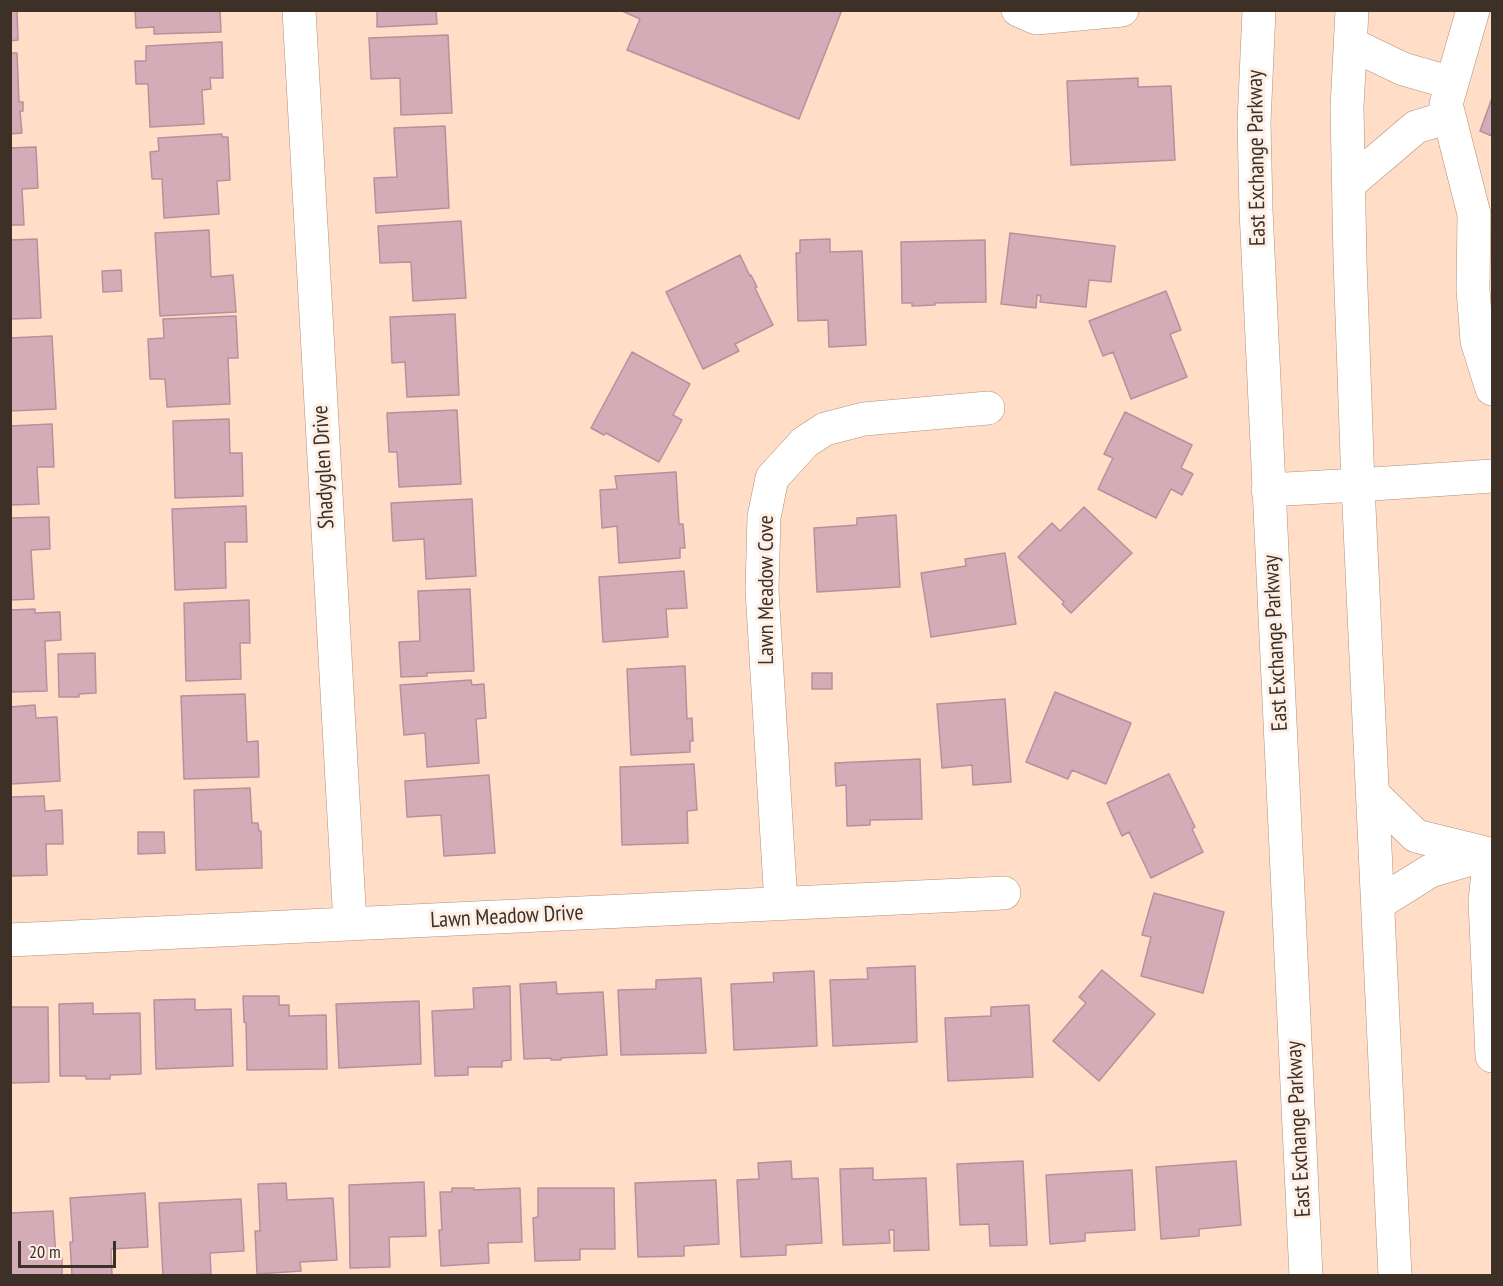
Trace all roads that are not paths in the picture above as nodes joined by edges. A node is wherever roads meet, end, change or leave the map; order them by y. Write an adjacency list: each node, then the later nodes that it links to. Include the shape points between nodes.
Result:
1 (299, 10): 23 (main road, Shadyglen Drive)
2 (1018, 10): 3 (main road, via 1036,18)
3 (1122, 10)
4 (1259, 10): 17 (main road, East Exchange Parkway, via 1254,123)
5 (1352, 10): 7 (main road)
6 (1473, 10): 8 (main road)
7 (1351, 44): 8 (main road, via 1403,69); 10 (main road, via 1347,108)
8 (1452, 83): 9 (main road, via 1446,104)
9 (1449, 117): 10 (main road, via 1416,127); 11 (main road)
10 (1349, 184): 16 (main road)
11 (1479, 184): 12 (main road, via 1474,214)
12 (1483, 289): 13 (main road, via 1477,341)
13 (1492, 389)
14 (988, 408): 22 (main road, Lawn Meadow Cove, via 864,419 825,429 805,442 772,478 764,517 762,590)
15 (1492, 476): 16 (main road)
16 (1358, 485): 17 (main road); 18 (main road)
17 (1268, 490): 26 (main road, East Exchange Parkway)
18 (1374, 795): 19 (main road, via 1416,836); 21 (main road)
19 (1491, 854): 21 (main road, via 1430,871); 25 (main road, via 1485,901)
20 (1004, 893): 22 (main road, Lawn Meadow Drive)
21 (1379, 903): 27 (main road)
22 (781, 904): 23 (main road, Lawn Meadow Drive)
23 (350, 924): 24 (main road, Lawn Meadow Drive)
24 (10, 940)
25 (1492, 1056)
26 (1306, 1275)
27 (1395, 1275)

